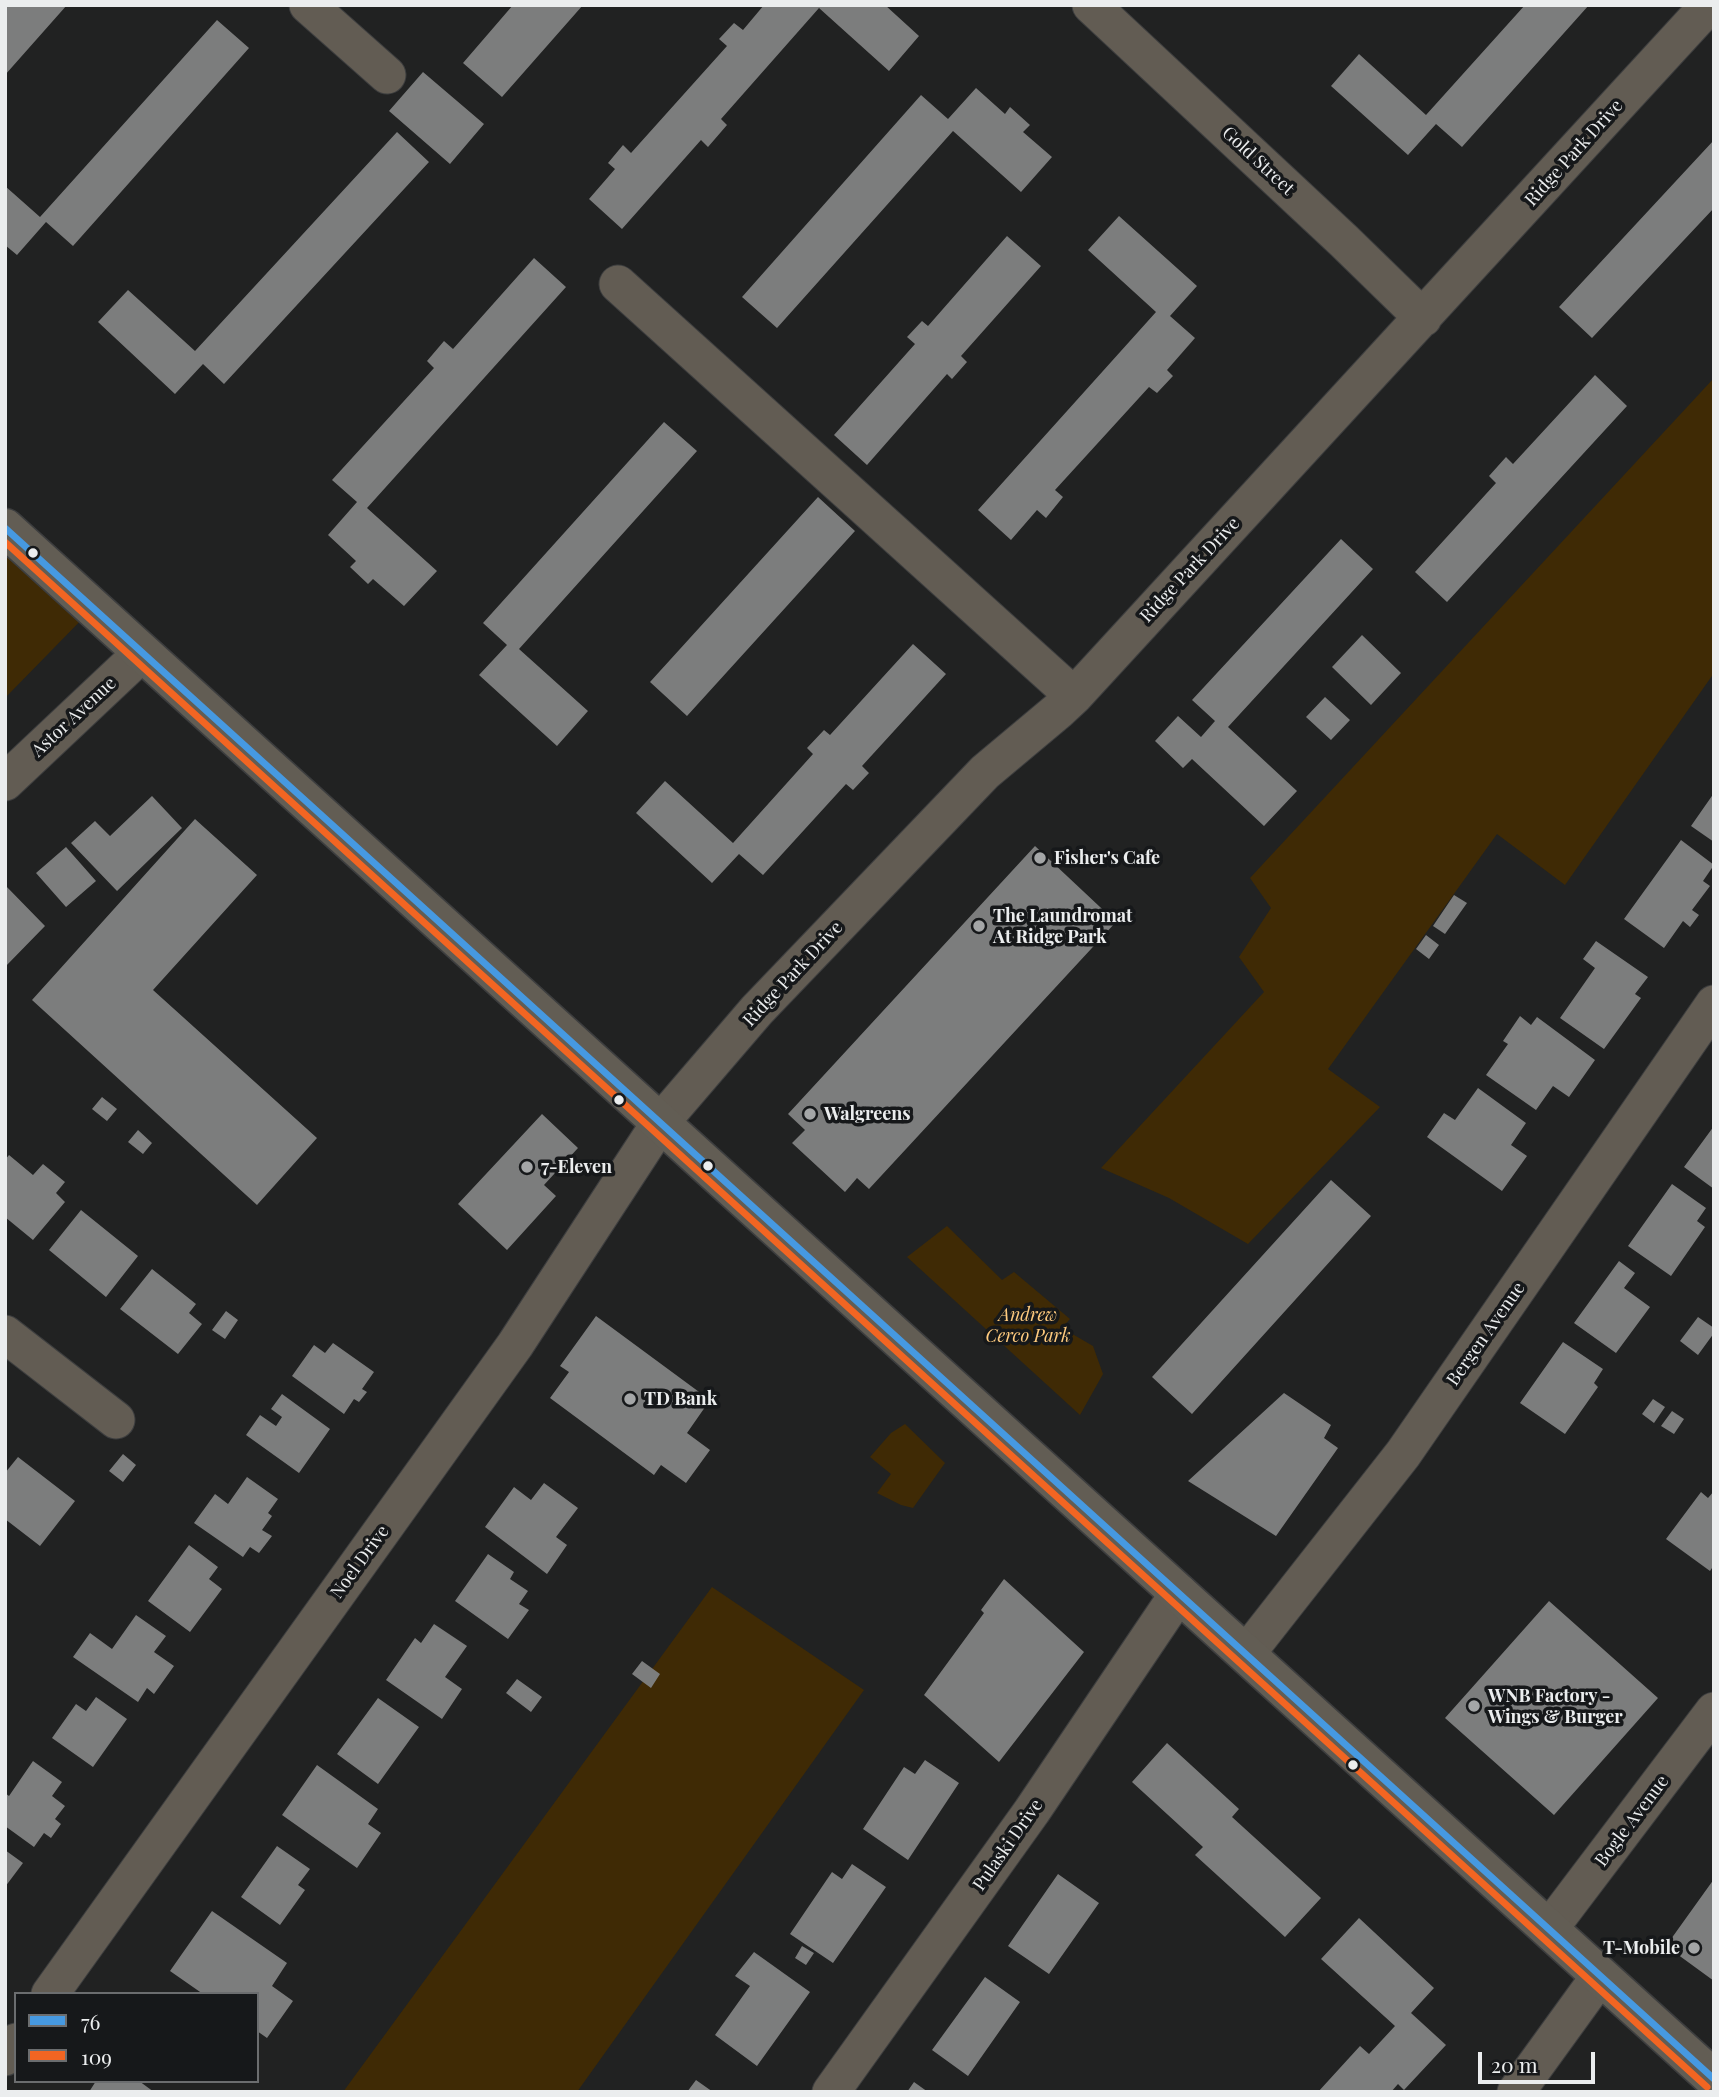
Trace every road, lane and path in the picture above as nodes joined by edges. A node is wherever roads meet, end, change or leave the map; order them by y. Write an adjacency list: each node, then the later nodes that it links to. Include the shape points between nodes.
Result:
1 (308, 5): 4 (street)
2 (1091, 5): 6 (street, Gold Street)
3 (1709, 5): 6 (street, Ridge Park Drive)
4 (387, 75)
5 (618, 284): 9 (street)
6 (1423, 318): 9 (street, Ridge Park Drive)
7 (5, 528): 8 (main road)
8 (142, 653): 10 (street, Astor Avenue); 12 (main road)
9 (1074, 696): 12 (street, Ridge Park Drive, via 985,772 757,1010)
10 (5, 782)
11 (1714, 1004): 16 (street, Bergen Avenue, via 1404,1454)
12 (660, 1123): 15 (main road); 20 (street, Noel Drive, via 515,1345)
13 (5, 1334): 14 (street)
14 (116, 1420)
15 (1179, 1593): 16 (main road); 22 (street, Pulaski Drive, via 1032,1811)
16 (1246, 1654): 18 (main road)
17 (1714, 1712): 18 (street, Bogle Avenue)
18 (1549, 1929): 19 (main road)
19 (1600, 1976): 21 (main road); 23 (street)
20 (51, 1992)
21 (1714, 2079)
22 (831, 2092)
23 (1516, 2092)

